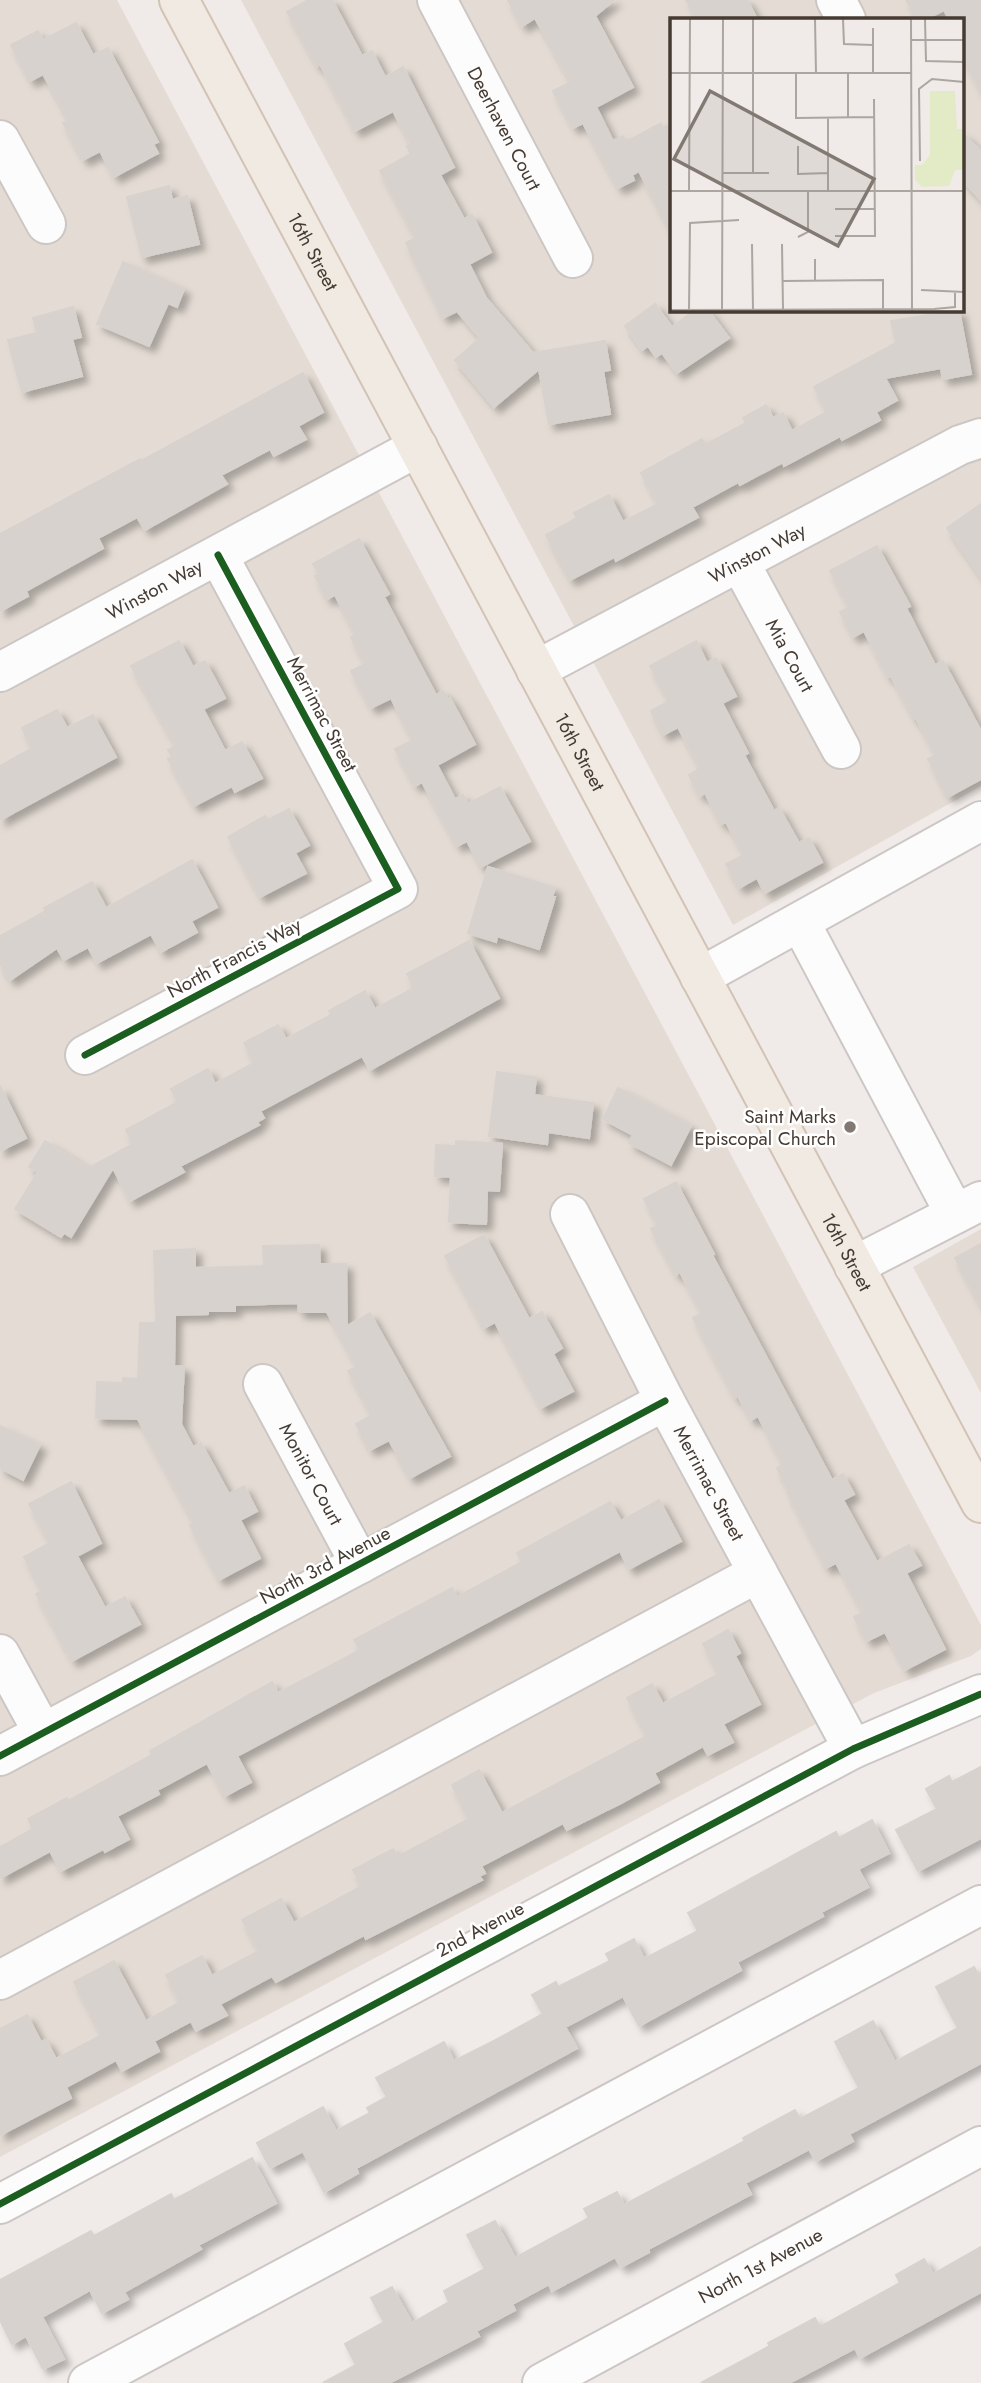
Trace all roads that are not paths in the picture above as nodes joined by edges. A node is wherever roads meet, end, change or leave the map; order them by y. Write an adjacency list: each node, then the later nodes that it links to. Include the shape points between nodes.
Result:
1 (179, 0): 9 (main road, 16th Street)
2 (436, 0): 7 (street, Deerhaven Court)
3 (836, 0): 4 (street)
4 (845, 18)
5 (0, 140): 6 (street)
6 (46, 224)
7 (573, 258)
8 (981, 438): 11 (street, Winston Way)
9 (418, 447): 10 (street, Winston Way); 12 (main road, 16th Street)
10 (218, 555): 13 (street, Winston Way); 16 (street, Merrimac Street)
11 (740, 563): 12 (street, Winston Way); 14 (street, Mia Court)
12 (536, 670): 18 (main road, 16th Street)
13 (0, 672)
14 (841, 749)
15 (981, 821): 17 (street)
16 (398, 889): 19 (street, North Francis Way)
17 (800, 922): 18 (street); 20 (street)
18 (700, 977): 22 (main road, 16th Street)
19 (85, 1055)
20 (968, 1208): 22 (street)
21 (569, 1214): 24 (street, Merrimac Street)
22 (854, 1266): 25 (main road, 16th Street)
23 (263, 1384): 26 (street, Monitor Court)
24 (665, 1401): 26 (street, North 3rd Avenue); 27 (street, Merrimac Street)
25 (981, 1503)
26 (360, 1564): 30 (street, North 3rd Avenue)
27 (758, 1573): 31 (street, Merrimac Street); 34 (street)
28 (0, 1654): 30 (street)
29 (981, 1694): 31 (street, 2nd Avenue)
30 (43, 1733): 32 (street, North 3rd Avenue)
31 (853, 1749): 36 (street, 2nd Avenue)
32 (0, 1756)
33 (981, 1905): 37 (street)
34 (0, 1980)
35 (981, 2146): 38 (street, North 1st Avenue)
36 (0, 2204)
37 (88, 2383)
38 (542, 2383)

